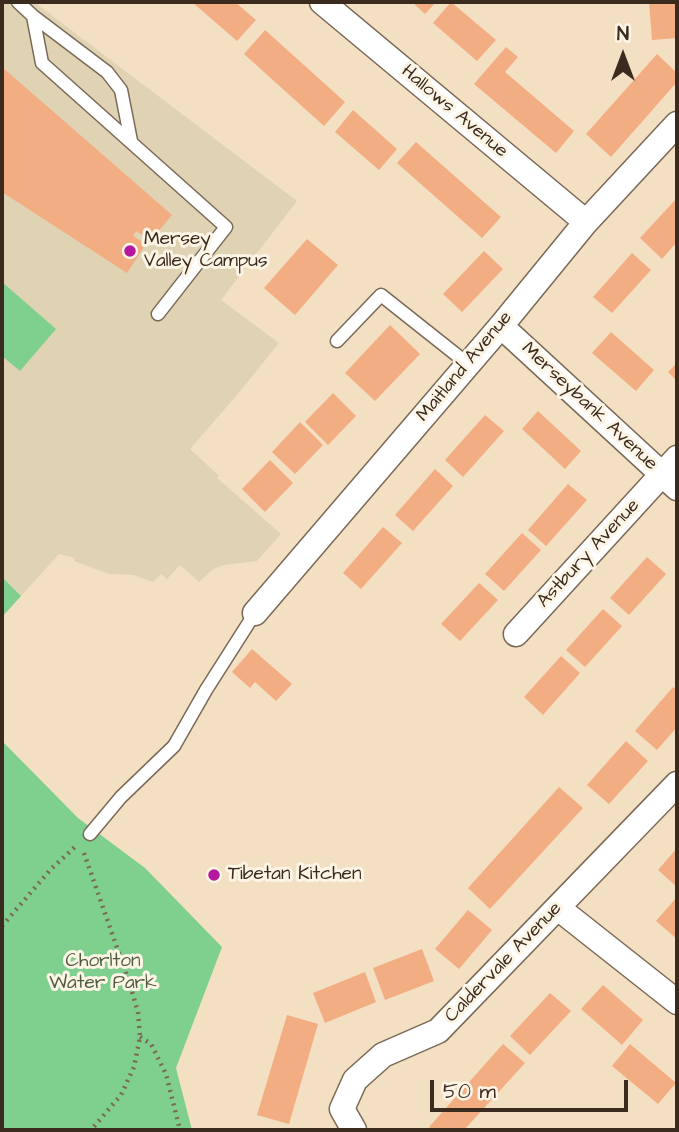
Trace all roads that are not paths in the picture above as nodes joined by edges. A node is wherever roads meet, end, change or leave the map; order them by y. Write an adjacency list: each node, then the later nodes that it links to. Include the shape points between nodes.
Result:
1 (18, 2): 3 (lane)
2 (322, 2): 6 (street, Hallows Avenue)
3 (33, 16): 5 (lane, via 42,63); 5 (lane, via 107,72 121,90)
4 (677, 124): 6 (street, Maitland Avenue)
5 (131, 141): 7 (lane, via 226,227)
6 (586, 222): 8 (street, Maitland Avenue)
7 (158, 314)
8 (501, 326): 10 (street, Maitland Avenue); 11 (street, Merseybank Avenue)
9 (337, 341): 10 (lane, via 382,295)
10 (468, 364): 12 (street, Maitland Avenue)
11 (672, 474): 13 (street, Astbury Avenue)
12 (255, 612): 15 (lane, via 174,746)
13 (516, 634)
14 (677, 784): 16 (street, Caldervale Avenue)
15 (90, 834)
16 (558, 908): 17 (street); 18 (street, Caldervale Avenue, via 438,1031 383,1055 355,1080 342,1109)
17 (677, 1002)
18 (354, 1130)

